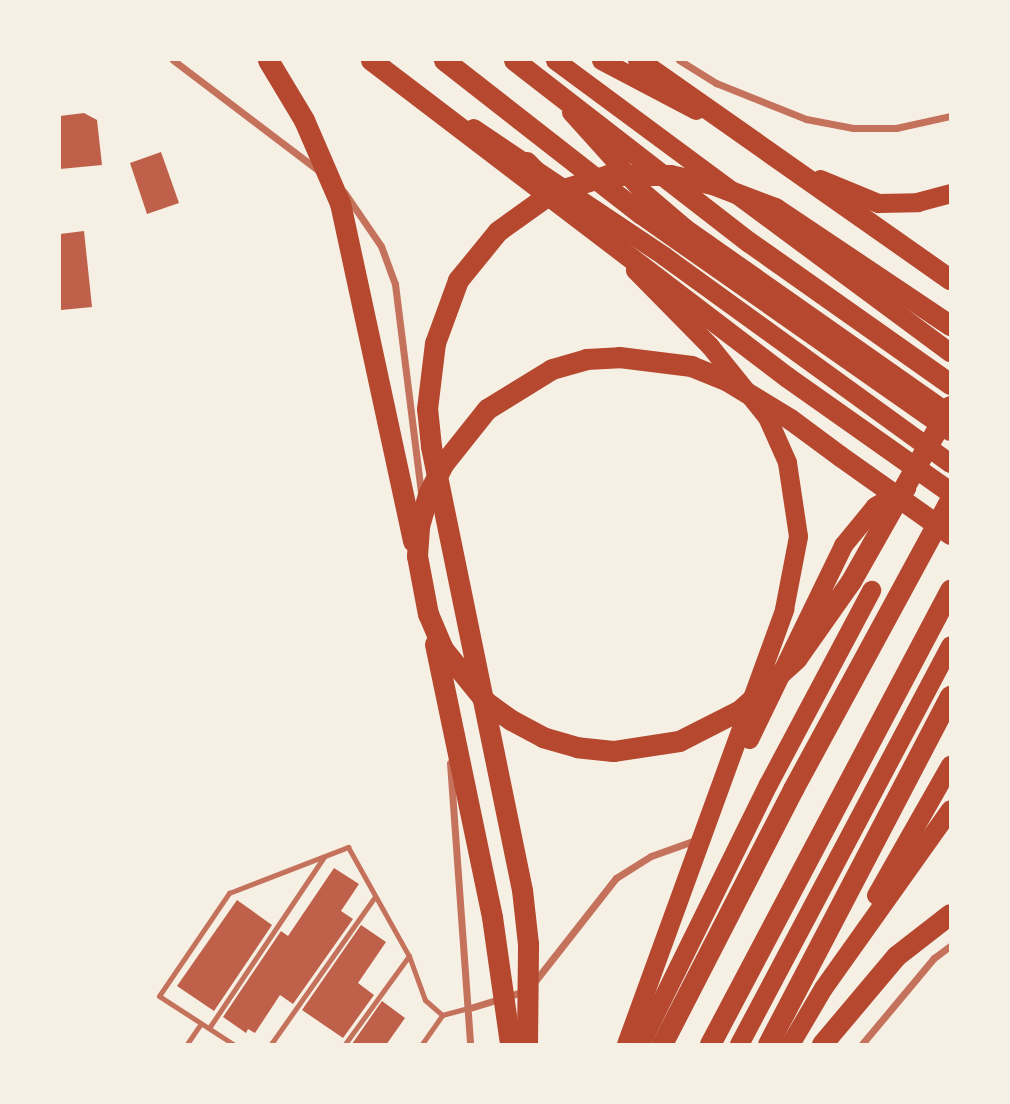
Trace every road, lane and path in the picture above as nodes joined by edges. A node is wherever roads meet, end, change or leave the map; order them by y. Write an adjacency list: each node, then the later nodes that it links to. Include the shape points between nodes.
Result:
1 (173, 60): 42 (street, via 345,192 381,246 395,284 459,853)
2 (268, 60): 52 (highway, via 322,157 340,203 492,917)
3 (365, 60): 13 (highway)
4 (371, 60): 26 (highway, via 787,377)
5 (444, 60): 22 (highway, via 640,213)
6 (514, 60): 18 (highway, via 749,242)
7 (523, 60): 20 (highway, via 644,192 685,228)
8 (555, 60): 17 (highway)
9 (601, 60): 14 (highway, via 858,198 897,204)
10 (638, 60): 15 (highway)
11 (679, 60): 12 (street, via 762,104 818,121 853,128 896,128)
12 (950, 116)
13 (527, 161): 21 (highway); 35 (highway, via 710,346 768,417 787,461 797,511 792,583)
14 (950, 192)
15 (950, 279)
16 (950, 325): 53 (highway, via 775,208 712,184 670,175 608,176 551,193 498,231 458,280 435,342 427,409 522,890 528,944)
17 (950, 352)
18 (950, 384)
19 (950, 406): 28 (highway, via 904,488 898,500 851,582 796,659 740,710 679,741 613,751 577,747 542,737 511,720 486,702 443,649 428,614 418,556 419,526 429,492 449,455 487,409 552,369 586,359 619,357 691,366 726,380 790,419 851,464 884,487 895,495 906,503 929,518)
20 (950, 414)
21 (897, 425): 23 (highway, via 919,434); 24 (highway)
22 (950, 430)
23 (950, 436)
24 (950, 463)
25 (950, 471): 35 (highway, via 875,506 843,544)
26 (950, 492)
27 (950, 500): 56 (highway, via 793,789)
28 (950, 534)
29 (871, 590): 55 (highway, via 768,784)
30 (950, 590): 57 (highway)
31 (950, 645): 58 (highway)
32 (950, 696): 59 (highway)
33 (950, 765): 41 (highway)
34 (950, 810): 41 (highway)
35 (701, 838): 42 (street, via 651,856 615,878 585,911 542,977 516,997); 54 (highway)
36 (325, 856): 37 (lane, via 348,847); 44 (lane, via 229,893 159,996); 45 (lane)
37 (374, 898): 40 (lane); 48 (lane)
38 (950, 914): 61 (highway, via 896,956)
39 (950, 946): 62 (street, via 934,958)
40 (409, 956): 43 (lane, via 425,1000); 49 (lane)
41 (823, 988): 60 (highway)
42 (470, 1008): 43 (lane); 51 (street)
43 (442, 1016): 50 (lane)
44 (201, 1023): 45 (lane); 46 (lane)
45 (209, 1028): 47 (lane)
46 (187, 1045)
47 (233, 1045)
48 (271, 1045)
49 (345, 1045)
50 (422, 1045)
51 (470, 1045)
52 (510, 1045)
53 (527, 1045)
54 (626, 1045)
55 (640, 1045)
56 (662, 1045)
57 (710, 1045)
58 (739, 1045)
59 (768, 1045)
60 (790, 1045)
61 (822, 1045)
62 (862, 1045)

